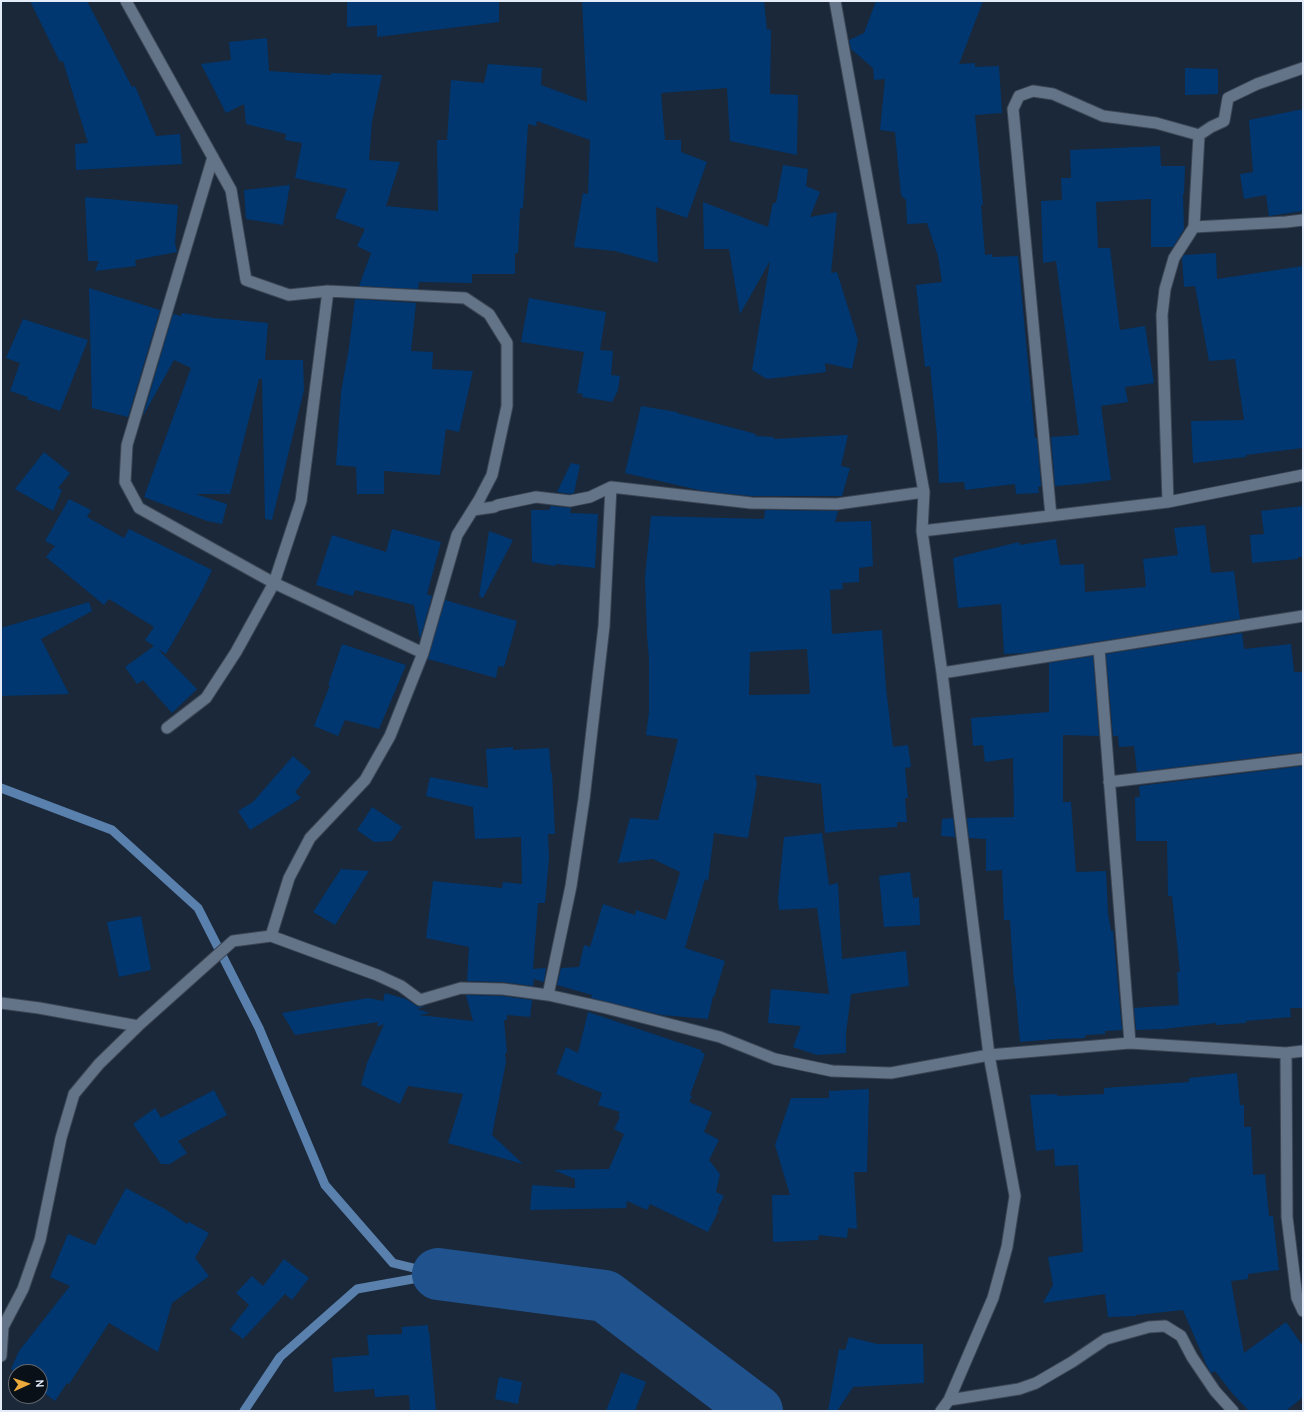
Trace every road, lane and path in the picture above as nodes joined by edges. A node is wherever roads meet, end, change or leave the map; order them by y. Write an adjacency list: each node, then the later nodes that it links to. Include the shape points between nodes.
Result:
1 (126, 1): 5 (street)
2 (835, 1): 11 (street)
3 (1303, 68): 4 (street, via 1257,84 1228,98 1224,121)
4 (1199, 135): 7 (street); 14 (street, via 1156,123 1103,116 1053,94 1033,91 1019,96 1013,109)
5 (213, 157): 8 (street, via 231,190 246,280 289,295); 16 (street, via 127,445 125,482 139,508)
6 (1303, 220): 7 (street)
7 (1194, 227): 12 (street, via 1174,258 1165,290 1162,315)
8 (328, 291): 13 (street, via 465,298 489,314 507,343 507,406 492,475); 16 (street, via 301,501)
9 (1303, 475): 12 (street)
10 (611, 486): 11 (street, via 751,503 837,504); 13 (street, via 590,497 570,501 536,496); 25 (street, via 604,626 584,799 571,886)
11 (924, 492): 15 (street)
12 (1168, 502): 14 (street)
13 (473, 510): 19 (street, via 457,535)
14 (1051, 516): 15 (street)
15 (922, 531): 20 (street)
16 (274, 582): 19 (street); 21 (street, via 236,652 206,698)
17 (1303, 616): 18 (street)
18 (1099, 649): 20 (street); 23 (street)
19 (424, 653): 24 (street, via 390,736 365,780 310,838 289,878)
20 (942, 673): 31 (street)
21 (167, 728)
22 (1303, 759): 23 (street)
23 (1109, 782): 28 (street)
24 (271, 936): 25 (street, via 378,974 420,1000 462,988 503,989); 27 (street, via 234,941)
25 (548, 995): 31 (street, via 720,1037 775,1059 832,1071 891,1073)
26 (1, 1003): 27 (street)
27 (138, 1026): 33 (street, via 99,1064 74,1094 61,1138 40,1240 23,1289)
28 (1130, 1042): 30 (street); 31 (street)
29 (1303, 1051): 30 (street)
30 (1286, 1053): 32 (street, via 1287,1217 1297,1298)
31 (989, 1055): 35 (street, via 1015,1196 1007,1246 993,1298)
32 (1303, 1311)
33 (2, 1326): 34 (street)
34 (1, 1356)
35 (949, 1400): 36 (street); 37 (street, via 1019,1389 1036,1383 1106,1339 1149,1327 1165,1326 1181,1336 1215,1391)
36 (941, 1411)
37 (1233, 1411)

